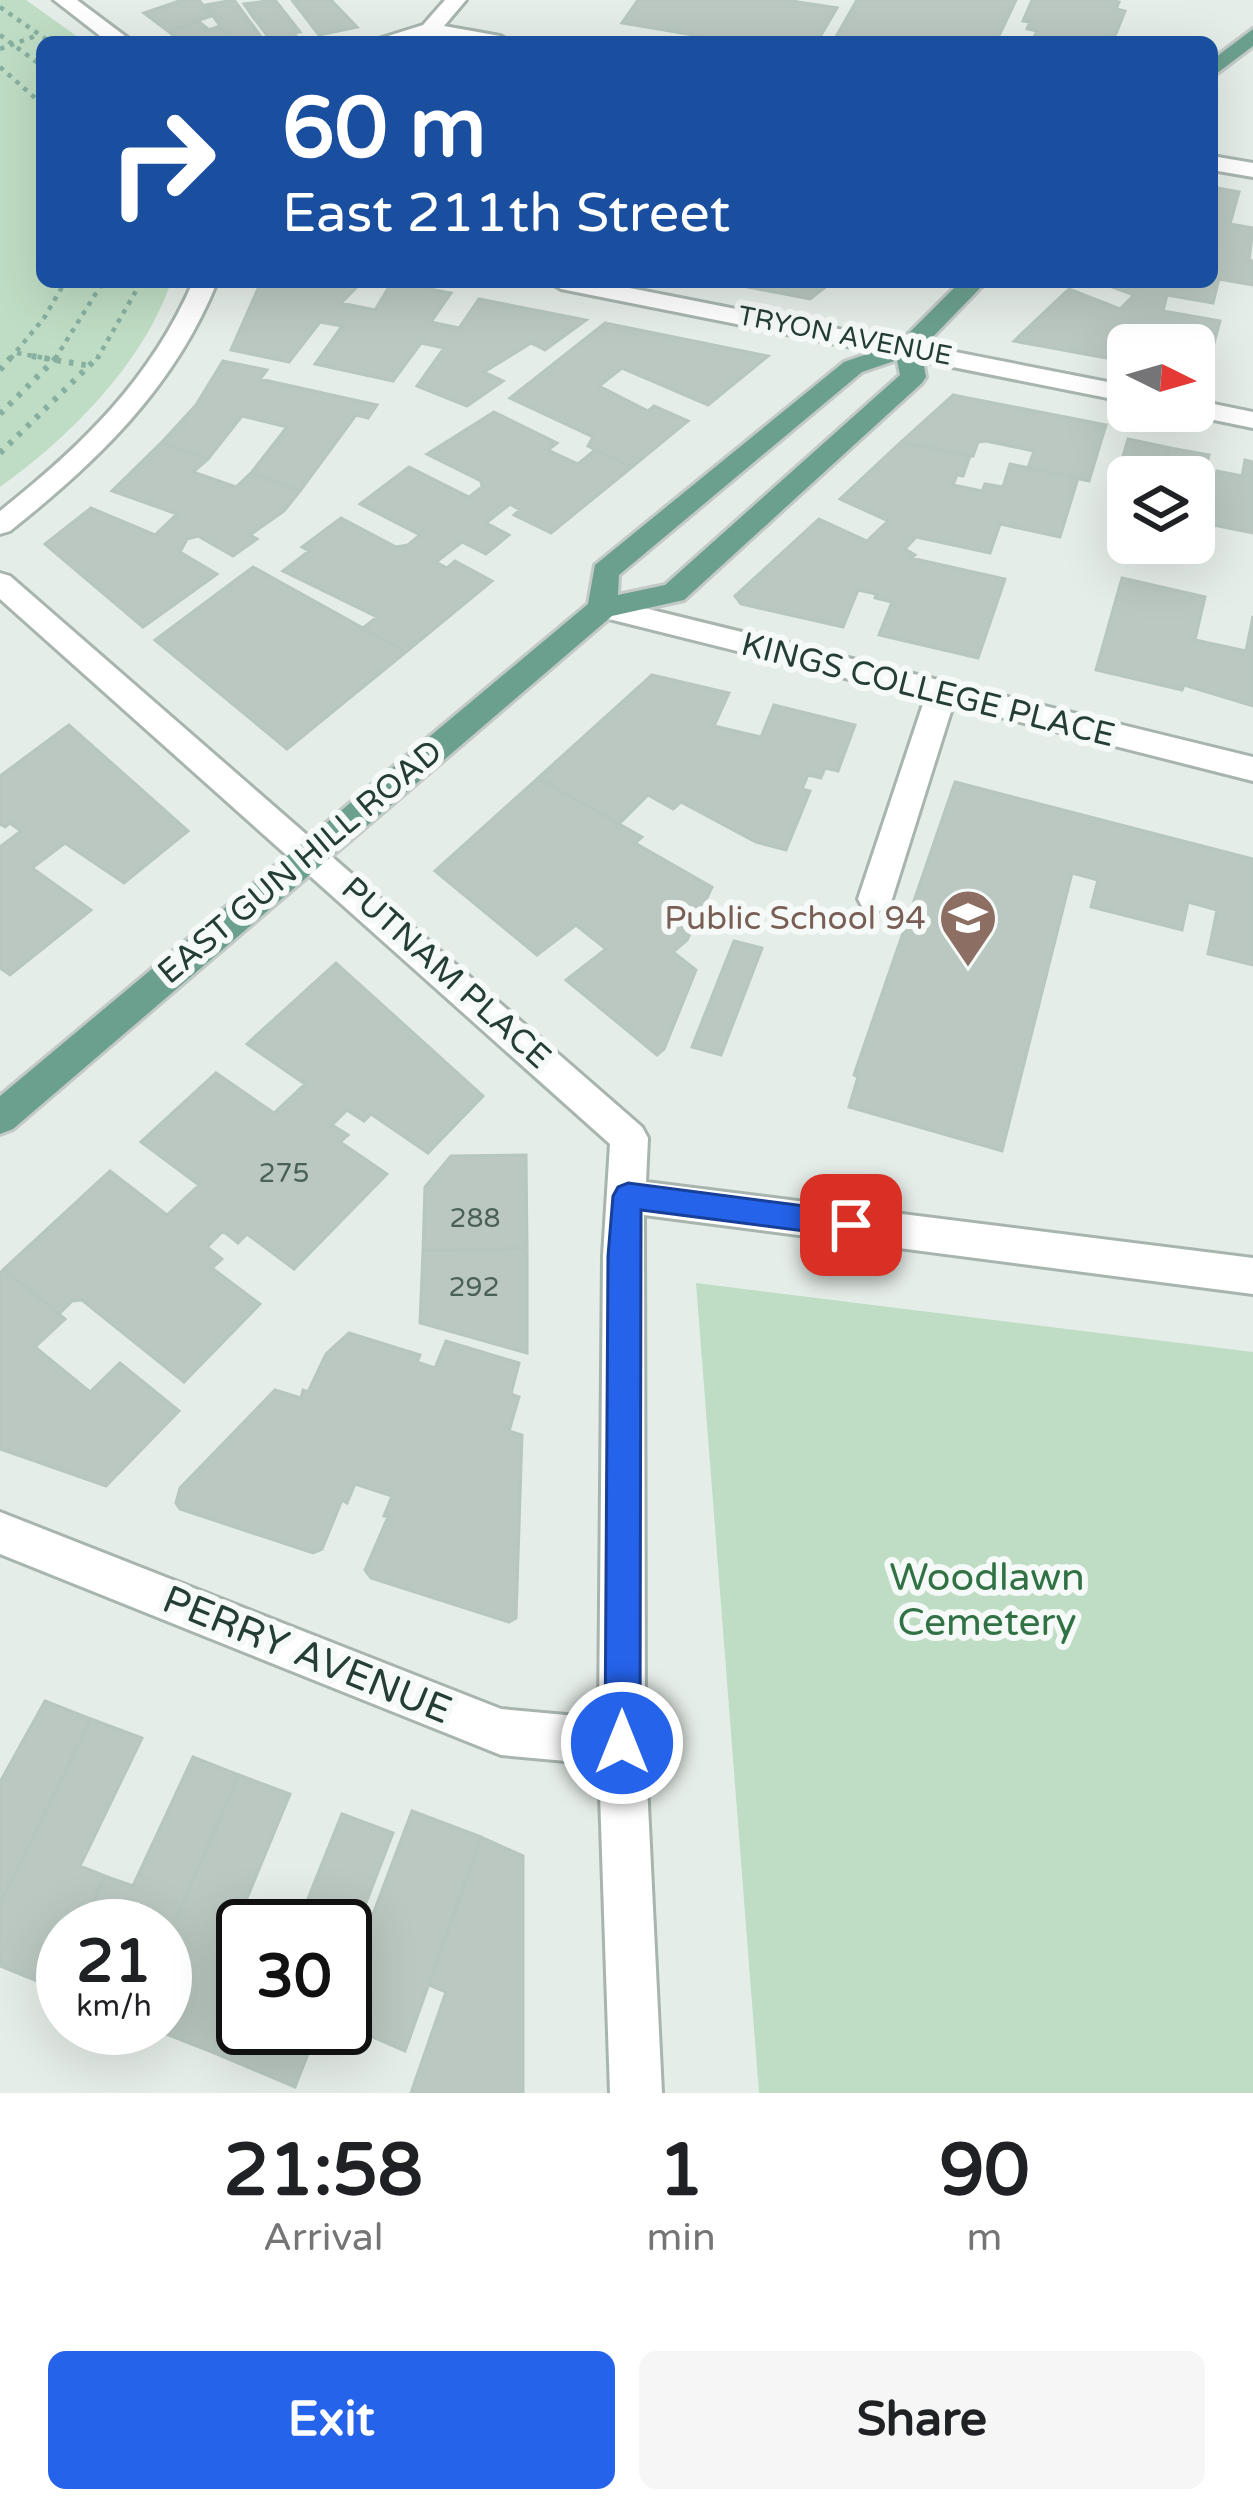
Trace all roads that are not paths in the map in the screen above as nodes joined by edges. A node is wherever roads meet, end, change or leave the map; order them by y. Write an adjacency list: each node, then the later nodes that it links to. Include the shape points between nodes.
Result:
1 (64, 0): 5 (street)
2 (456, 0): 3 (street)
3 (430, 30): 6 (street); 7 (street)
4 (1253, 35): 8 (main road)
5 (114, 36)
6 (405, 36)
7 (465, 36)
8 (1218, 65)
9 (1218, 164): 10 (street)
10 (1253, 170)
11 (203, 288): 18 (street, via 186,330 125,413)
12 (592, 288): 14 (street, TRYON AVENUE)
13 (968, 288): 14 (main road, EAST GUN HILL ROAD)
14 (908, 349): 15 (street, TRYON AVENUE); 20 (main road, EAST GUN HILL ROAD, via 853,367 605,572); 20 (main road, EAST GUN HILL ROAD, via 913,377 674,593)
15 (1107, 390)
16 (1215, 413): 17 (street)
17 (1253, 421)
18 (0, 524)
19 (0, 583): 23 (street, PUTNAM PLACE)
20 (603, 608): 21 (street, KINGS COLLEGE PLACE); 23 (main road, EAST GUN HILL ROAD)
21 (941, 694): 22 (street, KINGS COLLEGE PLACE); 24 (street)
22 (1253, 770)
23 (310, 852): 25 (main road, EAST GUN HILL ROAD); 26 (street, PUTNAM PLACE, via 629,1138)
24 (875, 899)
25 (0, 1118)
26 (628, 1196): 27 (street); 29 (street, PUTNAM PLACE)
27 (1253, 1276)
28 (0, 1533): 29 (street, PERRY AVENUE, via 501,1732)
29 (622, 1743): 30 (street, PUTNAM PLACE)
30 (636, 2093)

